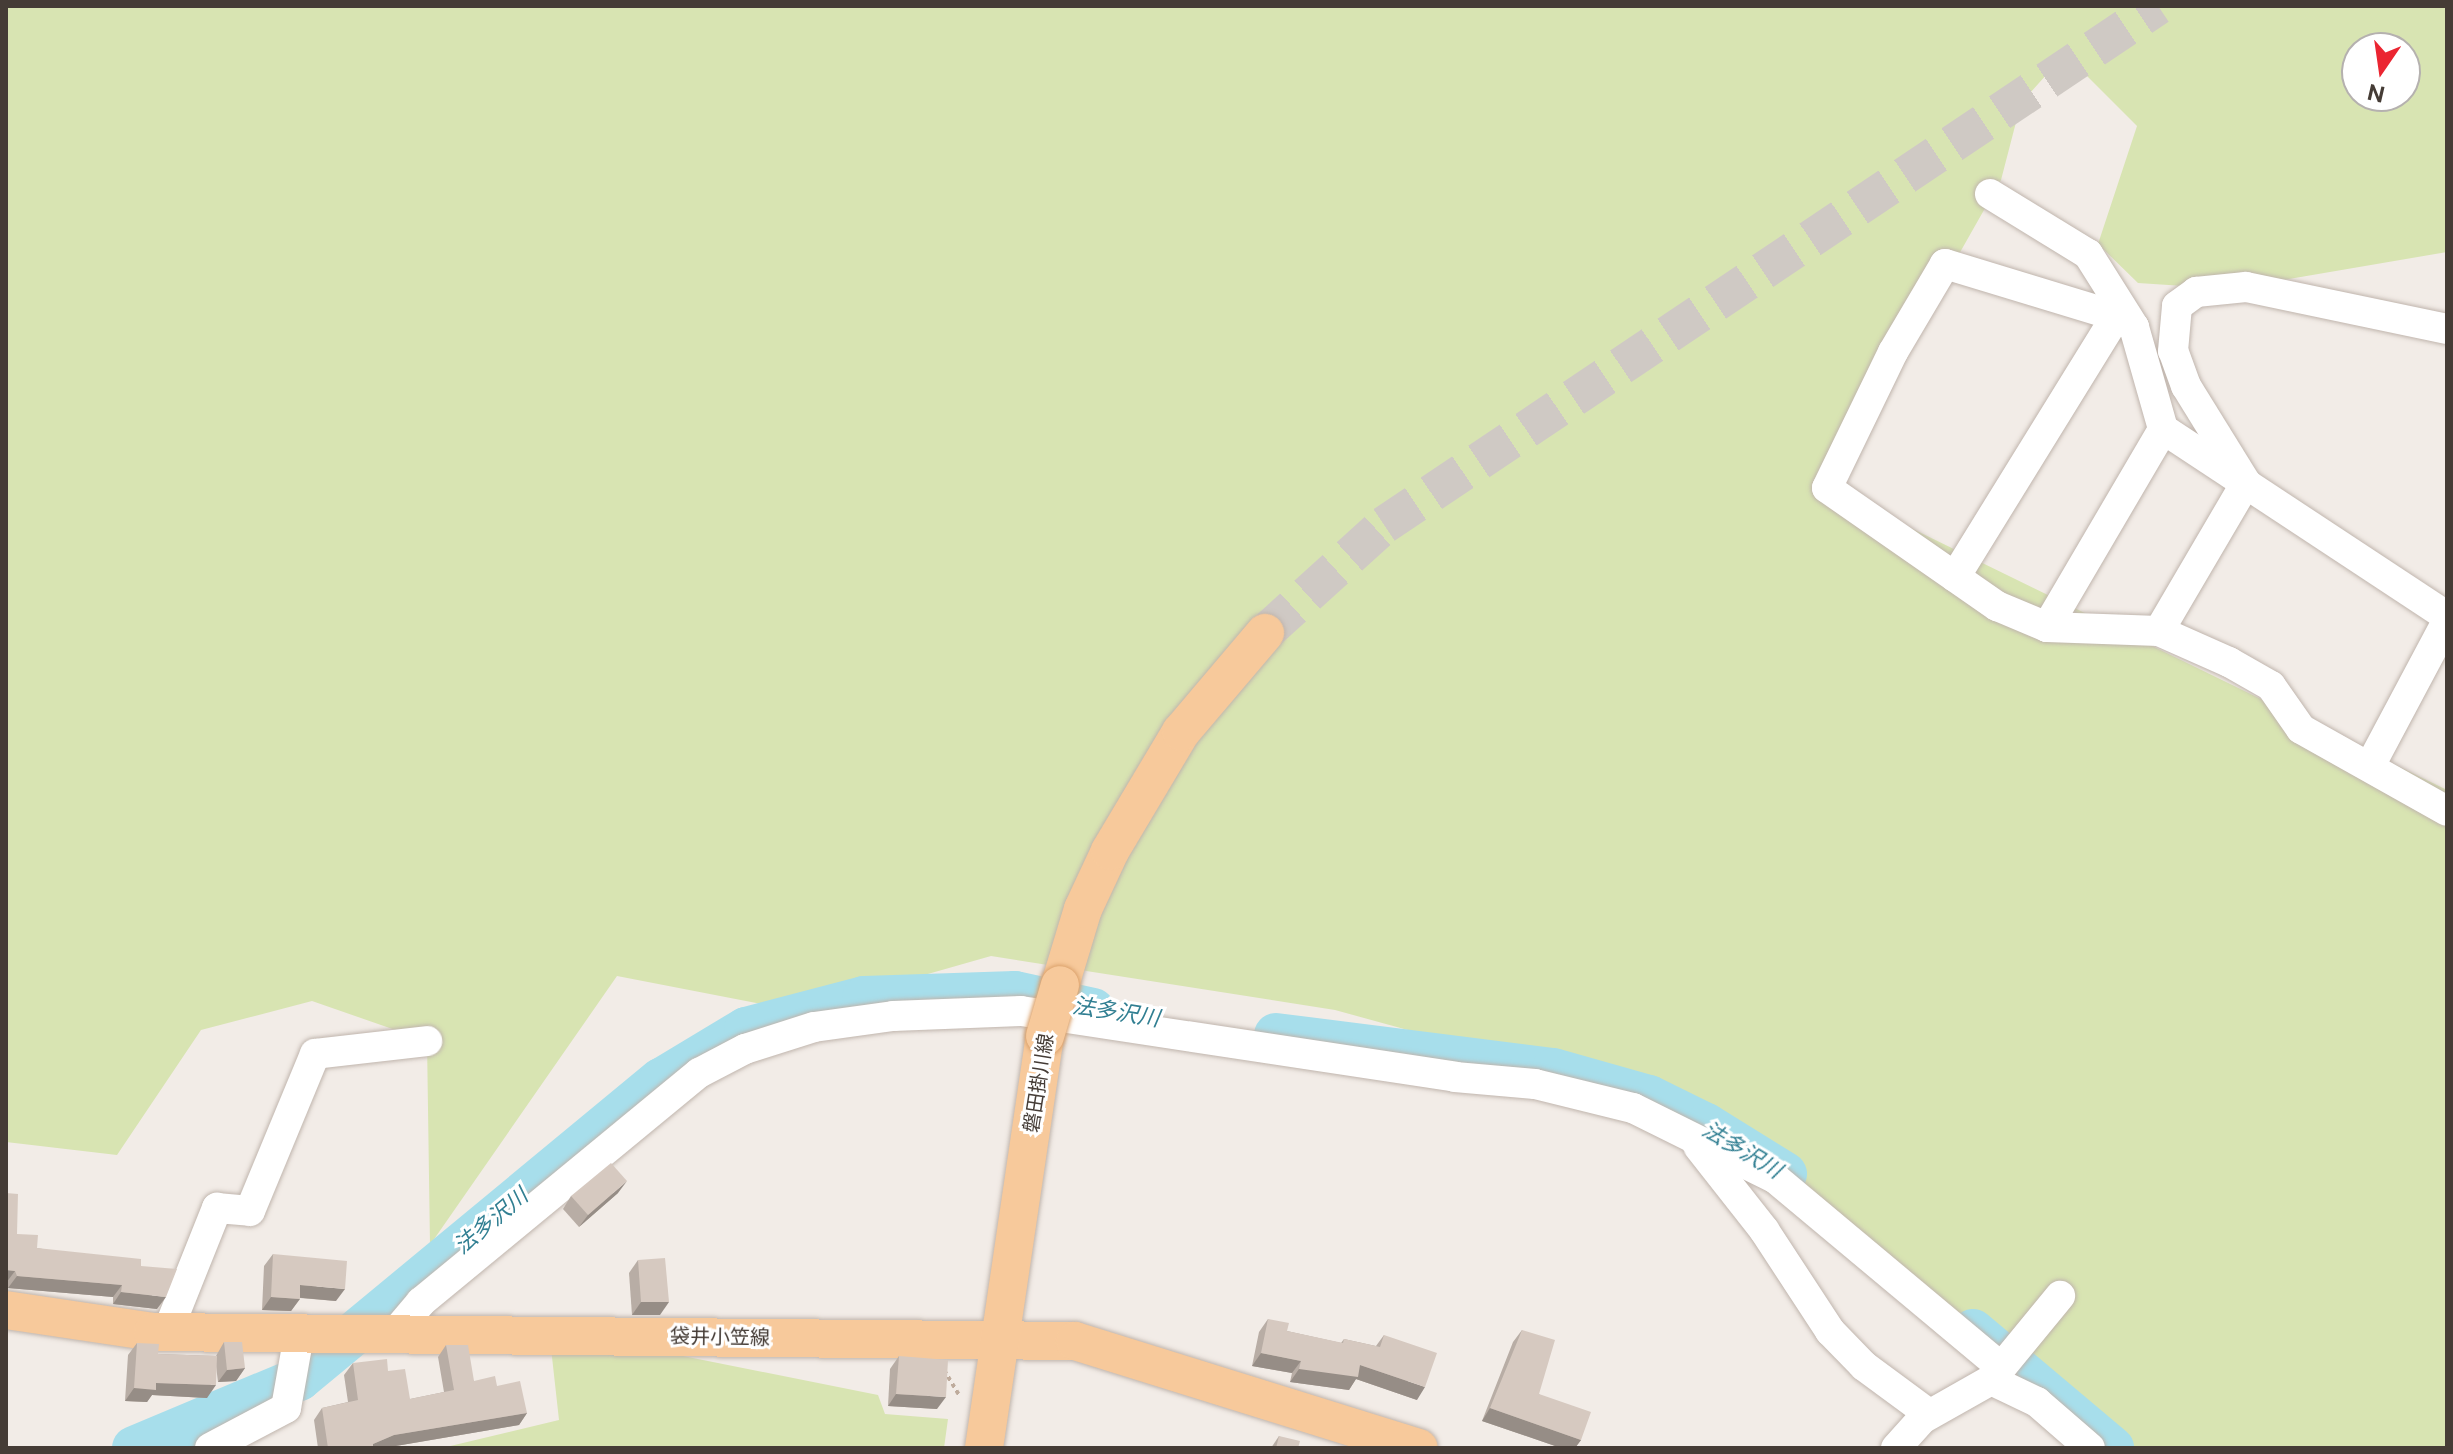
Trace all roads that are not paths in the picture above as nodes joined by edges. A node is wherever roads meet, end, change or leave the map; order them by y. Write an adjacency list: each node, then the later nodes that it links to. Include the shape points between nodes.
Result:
1 (1990, 194): 2 (street, via 2088,254)
2 (2125, 321): 4 (street); 6 (street); 6 (street, via 1945,264 1893,352 1827,488)
3 (2447, 329): 5 (street, via 2246,287 2196,292 2177,306 2173,351 2186,386)
4 (2163, 429): 5 (street); 8 (street)
5 (2246, 483): 7 (street); 9 (street)
6 (1955, 577): 8 (street, via 1997,606)
7 (2447, 618): 11 (street)
8 (2047, 627): 9 (street)
9 (2159, 631): 11 (street, via 2271,686 2301,729)
10 (1265, 633): 22 (main road, 磐田掛川線, bridge, via 1181,732 1110,851 1083,909 1045,1036)
11 (2370, 766): 12 (street)
12 (2447, 811)
13 (427, 1041): 19 (street, via 315,1054 250,1211 217,1208)
14 (1693, 1140): 15 (street); 16 (street); 20 (street, via 1598,1095 1021,1011 893,1016 814,1027 745,1049 699,1073 421,1302)
15 (1787, 1188): 16 (street); 23 (street)
16 (1770, 1240): 24 (street, via 1830,1331 1864,1366)
17 (2060, 1296): 23 (street)
18 (6, 1310): 19 (main road, 袋井小笠線)
19 (167, 1333): 21 (main road, 袋井小笠線)
20 (394, 1334): 21 (main road, 袋井小笠線); 22 (main road, 袋井小笠線)
21 (299, 1335): 25 (street, via 286,1408)
22 (999, 1340): 26 (main road, 磐田掛川線); 27 (main road, 袋井小笠線, via 1075,1341)
23 (1996, 1373): 24 (street); 29 (street)
24 (1929, 1414): 28 (street)
25 (222, 1446)
26 (984, 1448)
27 (1419, 1448)
28 (1896, 1448)
29 (2090, 1448)

